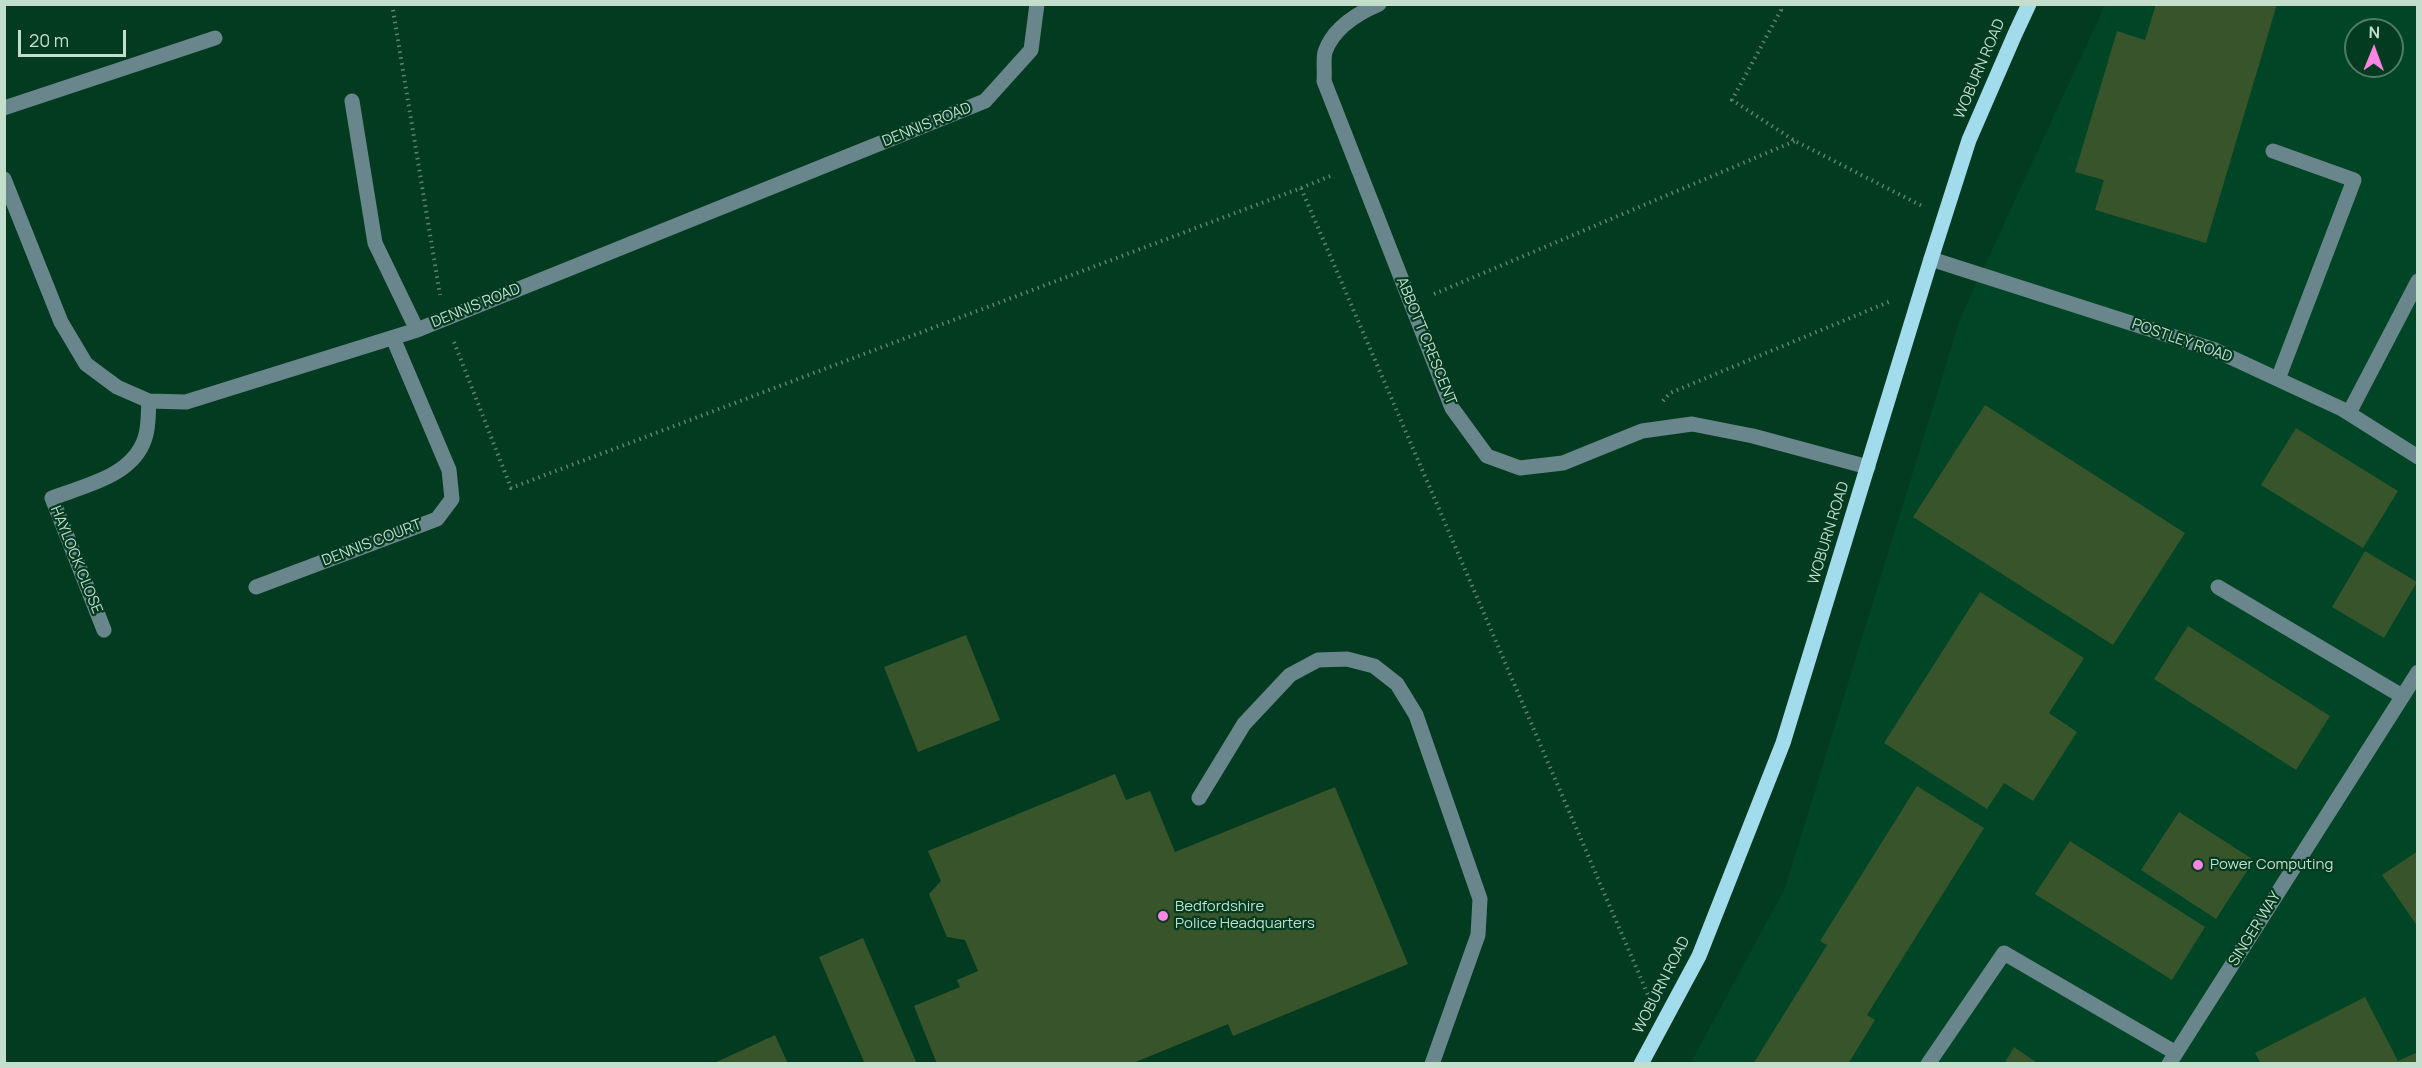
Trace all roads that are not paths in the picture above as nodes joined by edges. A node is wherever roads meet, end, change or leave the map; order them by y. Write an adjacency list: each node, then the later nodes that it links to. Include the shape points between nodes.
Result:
1 (1037, 4): 12 (street, DENNIS ROAD, via 1031,50 985,101)
2 (1379, 4): 18 (street, ABBOTT CRESCENT, via 1341,28 1325,52 1324,81 1452,408 1487,456 1520,468 1563,464 1642,431 1692,424)
3 (2029, 4): 10 (main road, WOBURN ROAD, via 1969,140)
4 (215, 38): 6 (street)
5 (352, 102): 12 (street, via 375,243)
6 (4, 108)
7 (2273, 151): 14 (street, via 2354,180)
8 (4, 179): 9 (street, DENNIS ROAD)
9 (9, 206): 15 (street, DENNIS ROAD, via 61,322 86,364 117,387)
10 (1931, 260): 14 (street, POSTLEY ROAD, via 2215,350); 18 (main road, WOBURN ROAD)
11 (2418, 281): 16 (street)
12 (417, 330): 13 (street, DENNIS ROAD)
13 (393, 338): 15 (street, DENNIS ROAD, via 186,402); 19 (street, DENNIS COURT, via 449,470 452,499 437,519)
14 (2278, 379): 16 (street, POSTLEY ROAD)
15 (149, 401): 21 (street, HAYLOCK CLOSE, via 146,437 135,460 113,475 52,498)
16 (2349, 414): 17 (street, POSTLEY ROAD)
17 (2418, 457)
18 (1868, 467): 27 (main road, WOBURN ROAD, via 1783,743 1699,956)
19 (256, 587)
20 (2218, 587): 23 (street)
21 (104, 630)
22 (2418, 672): 23 (street, SINGER WAY)
23 (2402, 696): 25 (street, SINGER WAY)
24 (1199, 798): 26 (street, via 1244,724 1290,675 1318,660 1347,659 1374,666 1397,684 1416,715 1480,899 1478,934)
25 (2173, 1058): 28 (street, via 2004,953)
26 (1432, 1064)
27 (1641, 1064)
28 (1928, 1064)

